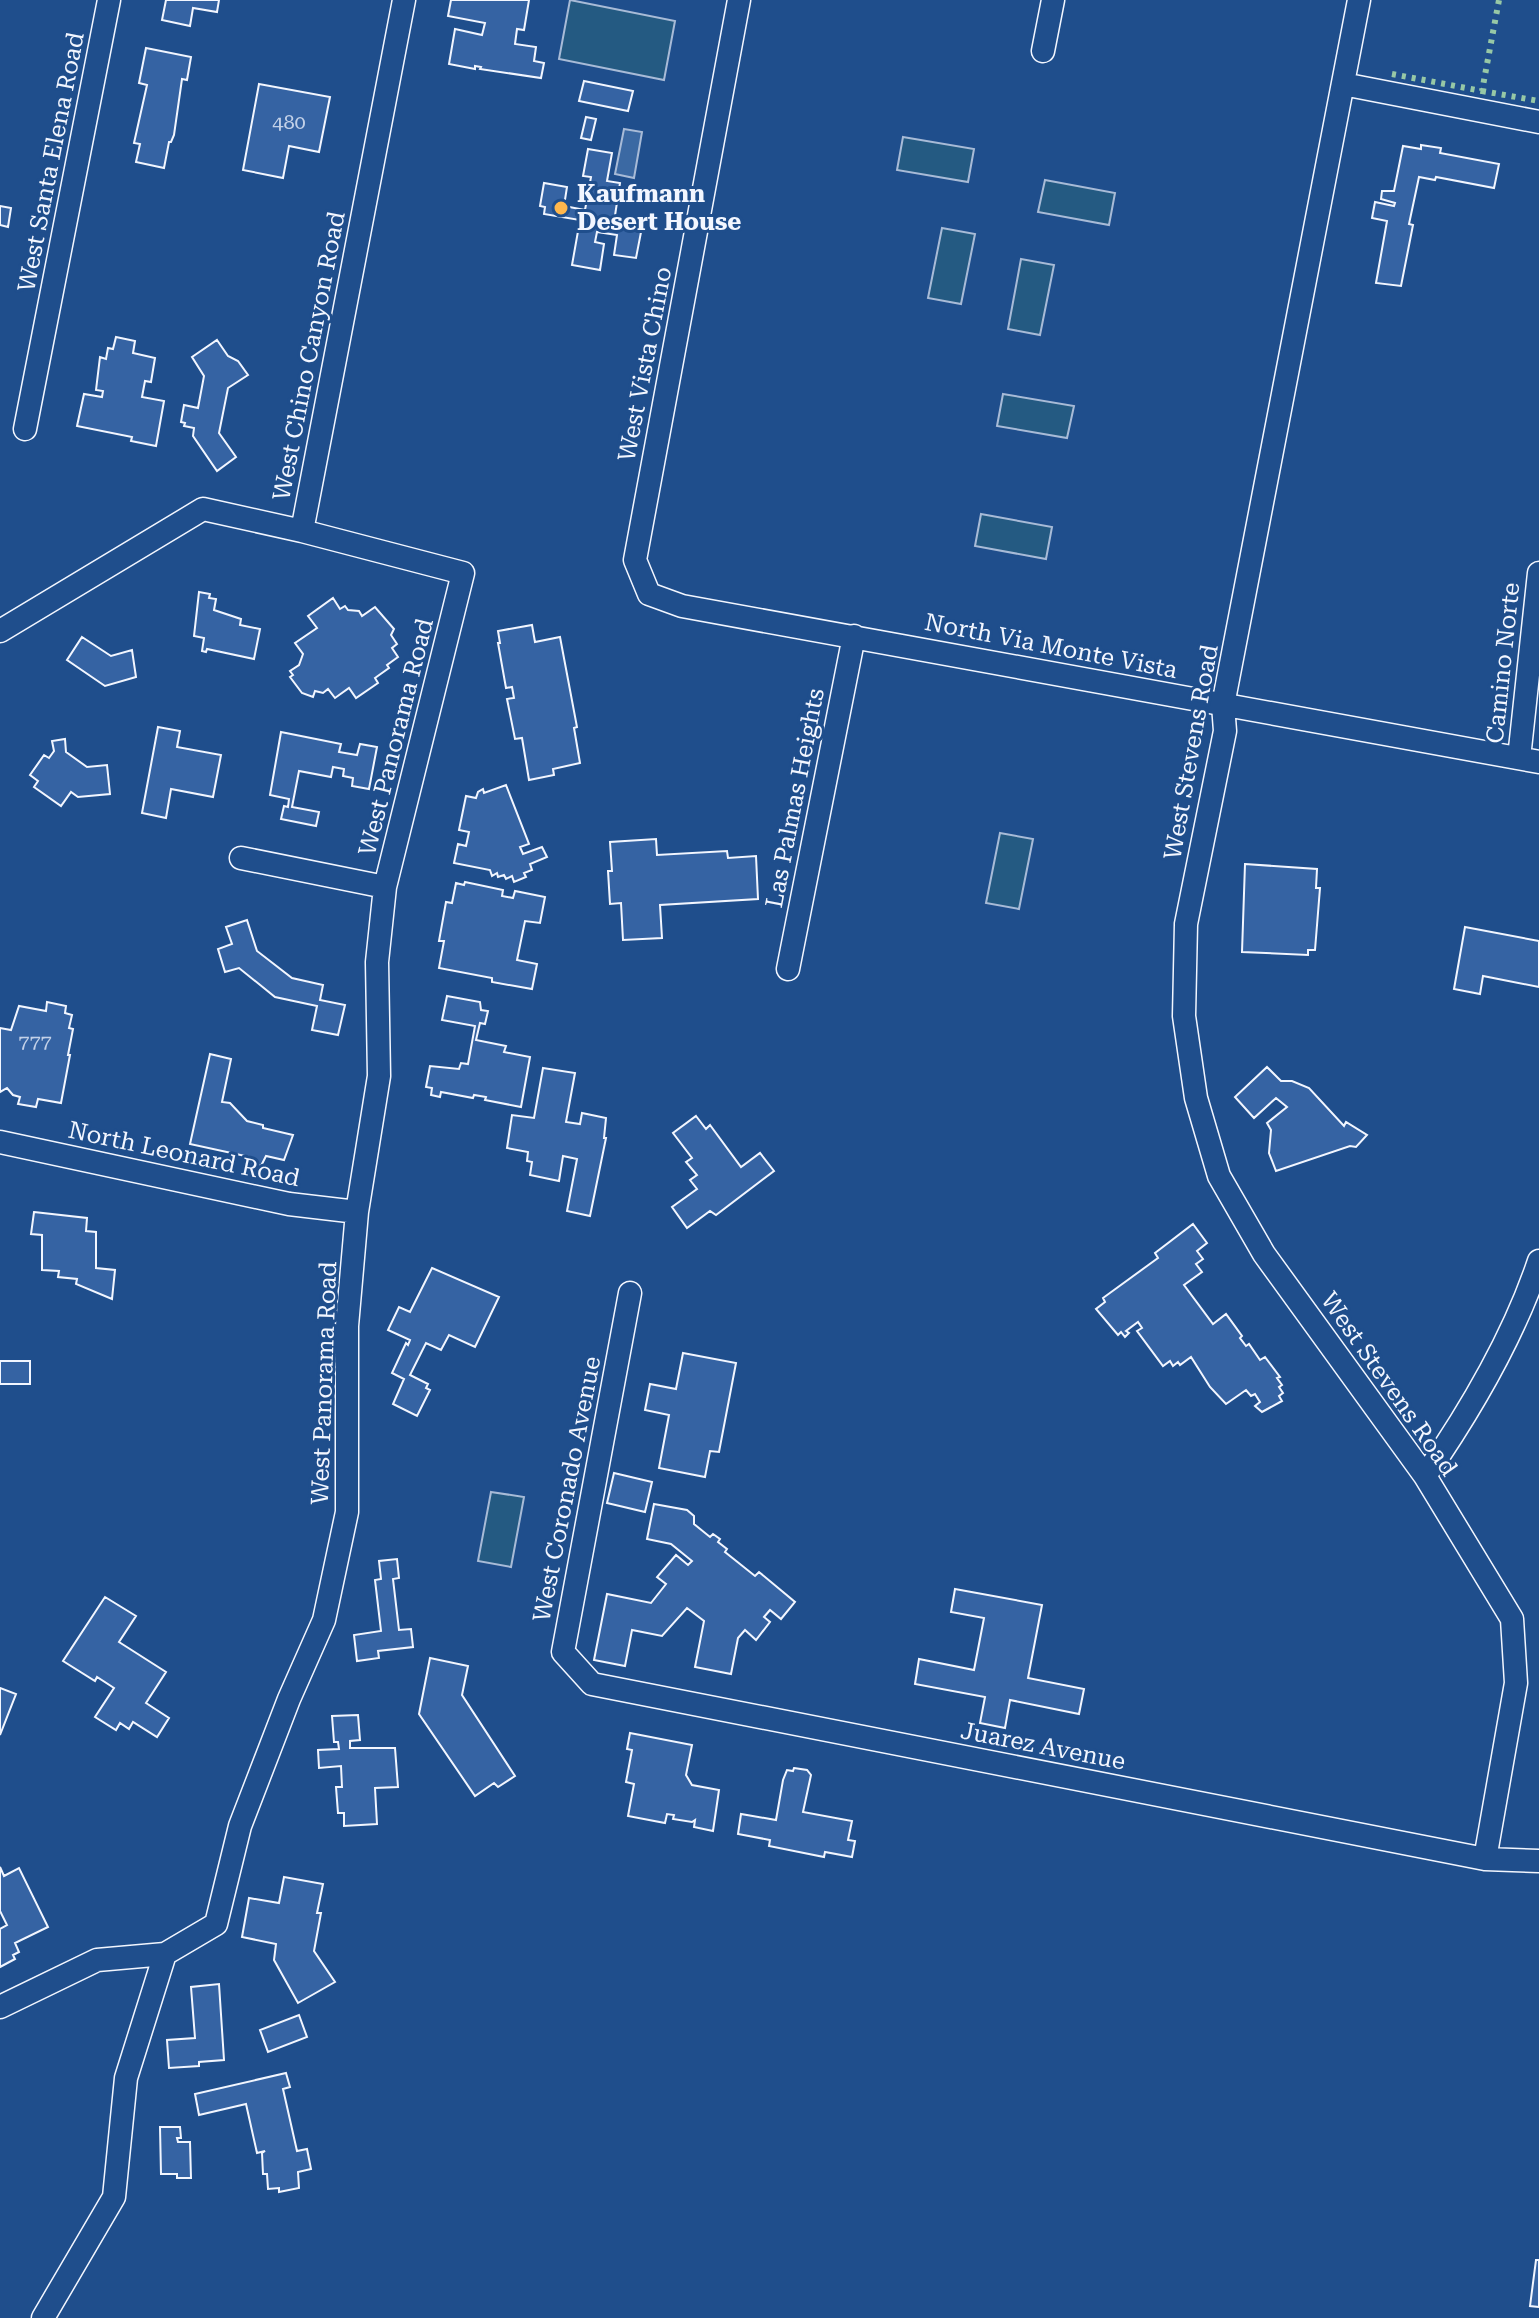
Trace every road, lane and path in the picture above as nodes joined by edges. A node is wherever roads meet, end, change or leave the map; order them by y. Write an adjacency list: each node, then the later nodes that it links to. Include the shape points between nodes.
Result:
1 (109, 0): 9 (street, West Santa Elena Road)
2 (404, 0): 10 (street, West Chino Canyon Road)
3 (739, 0): 12 (street, West Vista Chino, via 635,560)
4 (1053, 0): 6 (street)
5 (1359, 0): 7 (street, West Stevens Road)
6 (1043, 51)
7 (1343, 84): 8 (street); 15 (street, West Stevens Road)
8 (1539, 122)
9 (25, 429)
10 (302, 531): 13 (street, West Chino Canyon Road, via 203,509); 18 (street, West Panorama Road, via 463,573)
11 (1539, 573): 16 (street, Camino Norte)
12 (649, 594): 14 (street, North Via Monte Vista, via 682,606)
13 (0, 631)
14 (854, 636): 15 (street, North Via Monte Vista); 19 (street, Las Palmas Heights)
15 (1223, 705): 16 (street, North Via Monte Vista); 24 (street, West Stevens Road, via 1225,731 1186,924 1184,1016 1196,1098 1219,1176 1264,1254)
16 (1529, 760)
17 (241, 858): 18 (street)
18 (385, 887): 21 (street, West Panorama Road, via 377,962 379,1076)
19 (788, 969)
20 (0, 1142): 21 (street, North Leonard Road, via 289,1204)
21 (357, 1212): 28 (street, West Panorama Road, via 347,1326 347,1512 324,1620 240,1826 216,1924)
22 (1539, 1261): 24 (street, via 1464,1420)
23 (630, 1293): 25 (street, West Coronado Avenue, via 563,1652)
24 (1425, 1476): 26 (street, West Stevens Road, via 1512,1619 1516,1683)
25 (592, 1684): 26 (street, Juarez Avenue)
26 (1485, 1859): 27 (street, Juarez Avenue)
27 (1539, 1861)
28 (165, 1954): 29 (street, West Panorama Road, via 97,1960); 30 (street, via 126,2078 114,2197)
29 (0, 2007)
30 (43, 2318)

